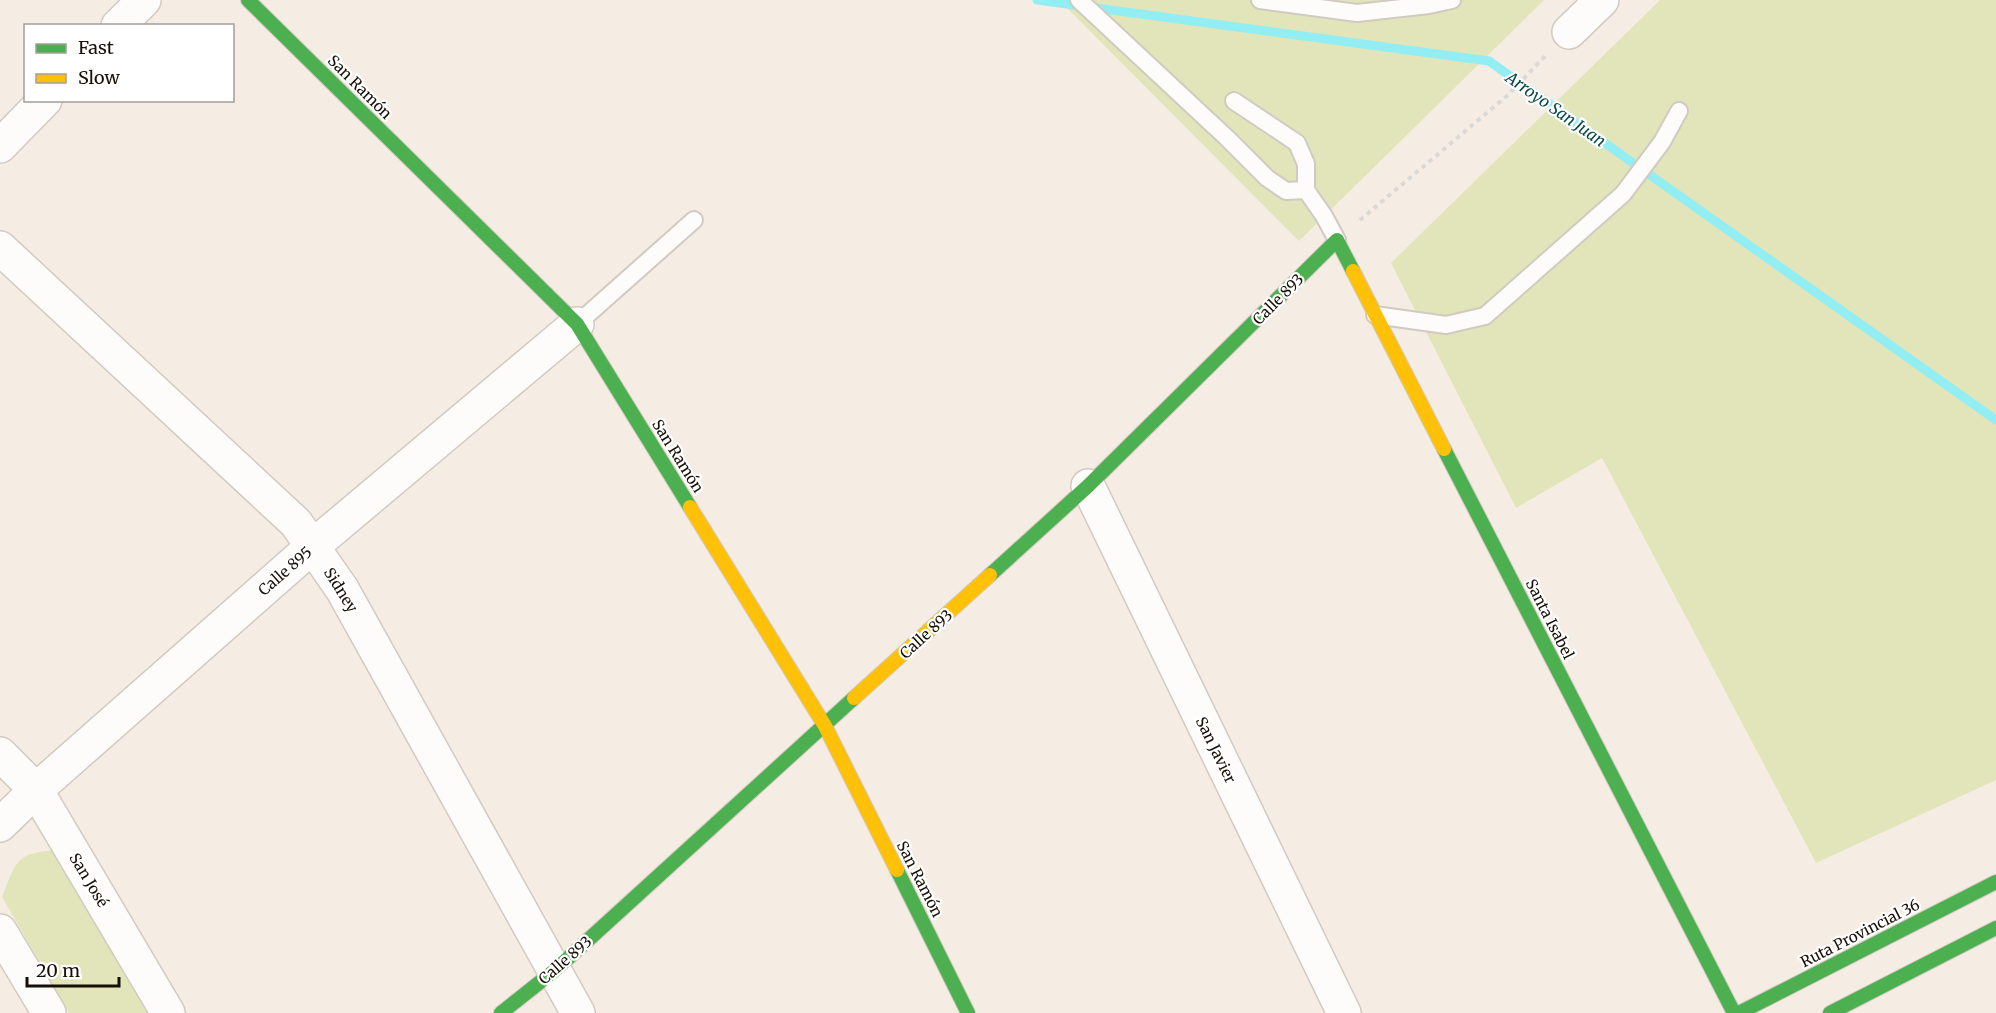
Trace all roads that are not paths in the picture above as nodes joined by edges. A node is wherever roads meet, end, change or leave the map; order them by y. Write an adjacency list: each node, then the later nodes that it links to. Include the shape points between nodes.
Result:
1 (144, 0): 7 (street)
2 (248, 0): 18 (street, San Ramón)
3 (1079, 0): 13 (lane, via 1267,178 1286,191)
4 (1260, 0): 5 (lane, via 1357,14)
5 (1452, 0)
6 (1602, 0): 8 (street)
7 (120, 24)
8 (1569, 32)
9 (1234, 101): 13 (lane, via 1297,143 1306,164)
10 (43, 102): 12 (street)
11 (1679, 111): 17 (lane, via 1662,142 1623,194 1485,316 1446,325)
12 (0, 146)
13 (1306, 190): 15 (lane)
14 (694, 220): 18 (lane)
15 (1337, 240): 17 (street, Santa Isabel); 19 (street, Calle 893)
16 (0, 248): 20 (street, Sidney, via 297,523)
17 (1375, 315): 35 (street, Santa Isabel)
18 (577, 324): 20 (street, Calle 895); 21 (street, San Ramón)
19 (1088, 486): 21 (street, Calle 893); 34 (street, San Javier)
20 (313, 546): 23 (street, Calle 895); 28 (street, Sidney, via 342,589)
21 (825, 726): 28 (street, Calle 893); 33 (street, San Ramón)
22 (0, 754): 23 (street, San José)
23 (36, 790): 24 (street, Calle 895); 30 (street, San José)
24 (0, 825)
25 (1996, 882): 36 (street, Ruta Provincial 36)
26 (1996, 928): 37 (street)
27 (0, 931): 29 (street)
28 (554, 971): 31 (street, Calle 893); 32 (street, Sidney)
29 (49, 1013)
30 (168, 1013)
31 (501, 1013)
32 (578, 1013)
33 (968, 1013)
34 (1344, 1013)
35 (1734, 1013)
36 (1739, 1013)
37 (1830, 1013)

